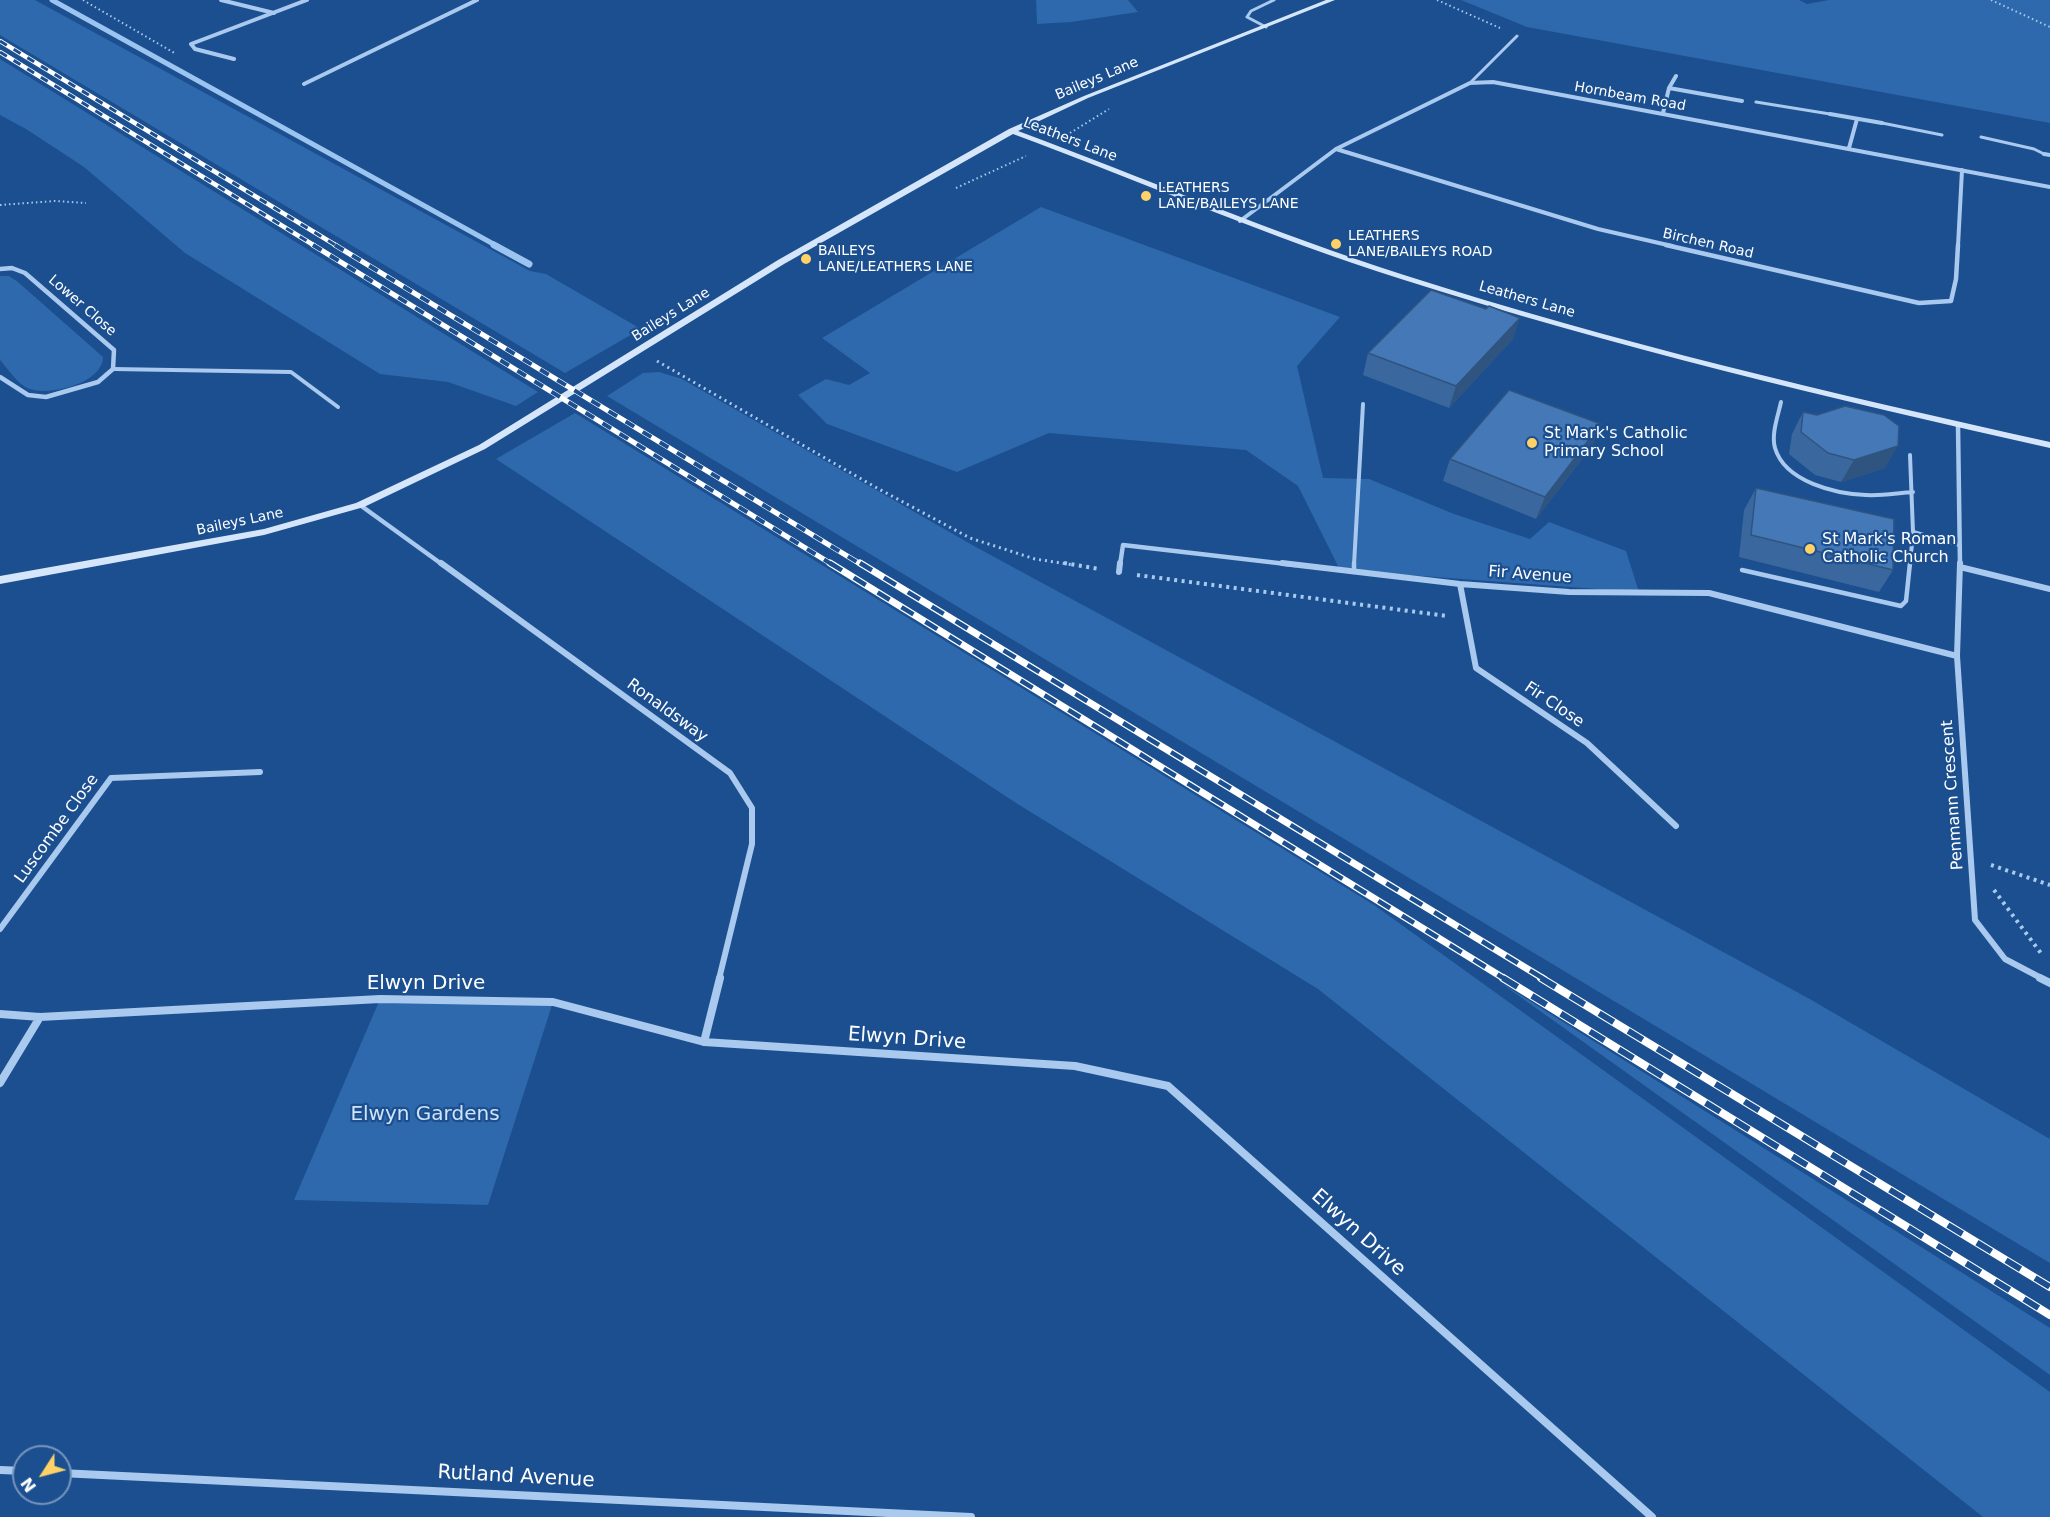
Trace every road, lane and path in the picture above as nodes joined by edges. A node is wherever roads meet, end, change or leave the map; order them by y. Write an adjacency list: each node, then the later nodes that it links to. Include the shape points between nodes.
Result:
1 (83, 0): 13 (path)
2 (221, 0): 9 (street)
3 (307, 0): 9 (street)
4 (477, 0): 17 (street)
5 (1274, 0): 10 (lane, via 1247,17)
6 (1332, 0): 10 (street, Baileys Lane)
7 (1437, 0): 12 (path)
8 (1991, 0): 11 (path)
9 (274, 13): 14 (street, via 191,44 195,49)
10 (1266, 27): 25 (street, Baileys Lane, via 1086,97)
11 (2050, 27)
12 (1517, 36): 16 (lane)
13 (181, 57)
14 (234, 59)
15 (1676, 76): 18 (street)
16 (1470, 83): 21 (street, Hornbeam Road, via 1493,82); 29 (street, Hornbeam Road)
17 (304, 84)
18 (1669, 88): 19 (street); 21 (street)
19 (1742, 101)
20 (1756, 102): 22 (lane)
21 (1663, 113): 28 (street, Hornbeam Road)
22 (1830, 114): 23 (street)
23 (1857, 119): 24 (street); 28 (street)
24 (1882, 123): 26 (lane)
25 (1012, 132): 36 (street, Leathers Lane); 48 (street, Baileys Lane, via 781,262 482,447)
26 (1942, 135)
27 (1981, 137): 30 (lane)
28 (1849, 148): 32 (street, Hornbeam Road)
29 (1336, 149): 32 (street, Birchen Road, via 1598,229 1919,303 1951,302 1956,279); 36 (street, Hornbeam Road)
30 (2044, 154): 31 (street)
31 (2050, 155)
32 (1962, 170): 33 (street, Hornbeam Road)
33 (2050, 187)
34 (86, 203): 35 (path)
35 (0, 205)
36 (1240, 221): 44 (street, Leathers Lane, via 1561,324 1690,360)
37 (0, 269): 39 (street, Lower Close, via 25,273 114,350)
38 (651, 357): 53 (path, via 970,538 1035,559)
39 (113, 369): 40 (street, via 98,382 46,397 28,395); 43 (lane, via 291,372)
40 (0, 376)
41 (1781, 402): 47 (lane, via 1774,443 1783,463 1797,475 1863,495)
42 (1363, 404): 54 (lane)
43 (338, 407)
44 (1959, 425): 45 (street, Leathers Lane); 50 (street, Penmann Crescent)
45 (2050, 445)
46 (1910, 455): 47 (lane)
47 (1912, 492): 49 (lane)
48 (360, 505): 55 (street, Baileys Lane, via 264,532); 69 (street, Ronaldsway, via 730,773 736,782 752,808 752,844)
49 (1912, 532): 50 (lane); 52 (lane, via 1906,602 1901,606)
50 (1960, 545): 51 (street, Penmann Crescent)
51 (1960, 567): 57 (street); 59 (street, Penmann Crescent)
52 (1742, 570)
53 (1119, 572): 54 (street, Fir Avenue, via 1123,545); 58 (path)
54 (1354, 572): 56 (street, Fir Avenue)
55 (0, 580)
56 (1460, 584): 58 (street, Fir Close); 59 (street, Fir Avenue, via 1569,592 1709,593)
57 (2050, 589)
58 (1466, 618): 61 (street, Fir Close, via 1476,668 1587,743)
59 (1957, 656): 62 (street, Penmann Crescent)
60 (260, 772): 64 (street, Luscombe Close, via 111,778)
61 (1676, 826)
62 (1970, 858): 63 (path); 65 (path); 66 (street, Penmann Crescent, via 1975,920 2005,959)
63 (2050, 885)
64 (0, 929)
65 (2043, 957)
66 (2050, 983)
67 (0, 1014): 68 (street, Elwyn Drive)
68 (40, 1017): 69 (street, Elwyn Drive, via 380,999 553,1002); 70 (street)
69 (704, 1042): 73 (street, Elwyn Drive, via 1075,1066 1168,1086)
70 (0, 1083)
71 (72, 1474): 72 (street, Rutland Avenue)
72 (970, 1517)
73 (1652, 1517)

